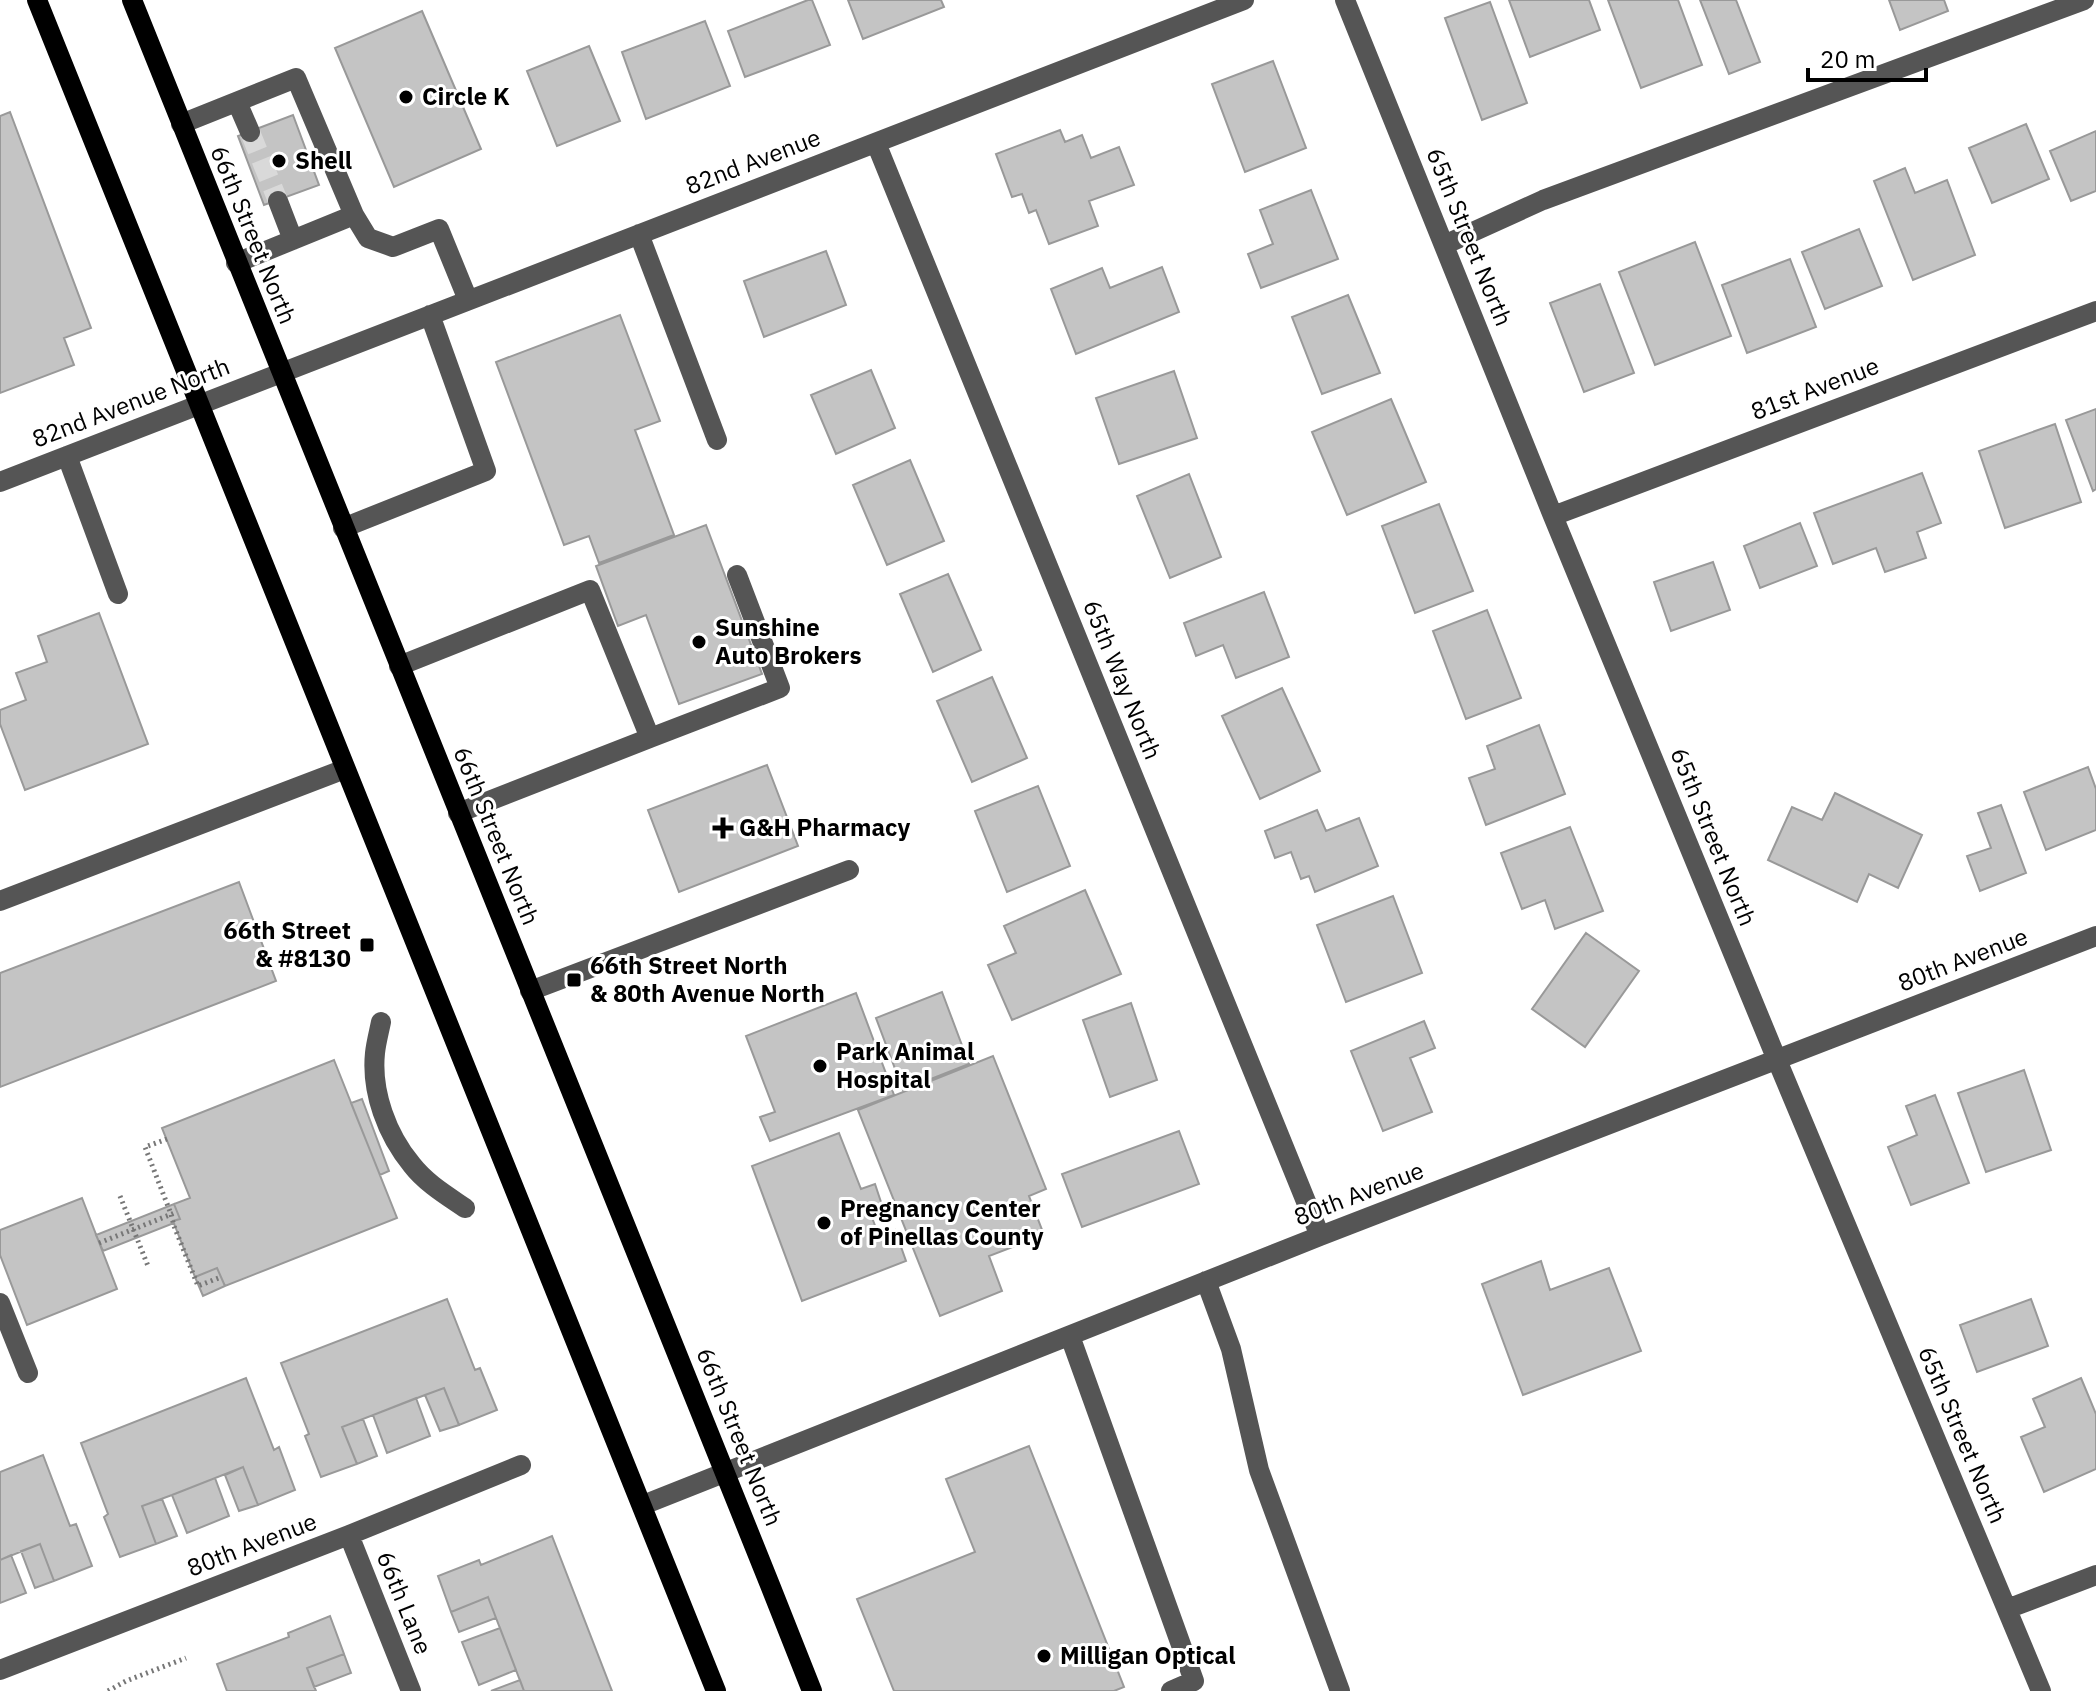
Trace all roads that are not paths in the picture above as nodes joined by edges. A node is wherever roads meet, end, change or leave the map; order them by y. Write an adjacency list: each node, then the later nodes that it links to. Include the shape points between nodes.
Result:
1 (37, 0): 20 (main road)
2 (132, 0): 7 (main road, 66th Street North)
3 (1244, 0): 9 (street, 82nd Avenue)
4 (1345, 0): 14 (street, 65th Street North)
5 (2084, 0): 14 (street, via 1543,200)
6 (237, 102): 7 (street); 8 (street); 11 (street, via 296,78)
7 (181, 124): 15 (main road, 66th Street North)
8 (250, 132)
9 (876, 143): 12 (street, 82nd Avenue); 39 (street, 65th Way North)
10 (278, 201): 13 (street)
11 (354, 215): 13 (street); 16 (street, via 368,238 393,247 439,229)
12 (639, 234): 16 (street, 82nd Avenue); 21 (street)
13 (293, 240): 15 (street)
14 (1444, 245): 24 (street, 65th Street North)
15 (236, 263): 19 (main road, 66th Street North)
16 (468, 300): 18 (street, 82nd Avenue)
17 (2096, 311): 24 (street, 81st Avenue)
18 (430, 315): 19 (street, 82nd Avenue); 25 (street, via 486,471)
19 (280, 373): 20 (street, 82nd Avenue North); 25 (main road, 66th Street North)
20 (199, 405): 22 (street, 82nd Avenue North); 30 (main road)
21 (717, 440)
22 (67, 456): 23 (street, 82nd Avenue North); 27 (street)
23 (0, 482)
24 (1553, 516): 37 (street, 65th Street North)
25 (343, 528): 28 (main road, 66th Street North)
26 (737, 575): 29 (street, via 780,688)
27 (118, 594)
28 (399, 666): 29 (street, via 590,590); 31 (main road, 66th Street North)
29 (650, 738): 31 (street)
30 (345, 769): 33 (street); 46 (main road)
31 (458, 813): 35 (main road, 66th Street North)
32 (849, 870): 35 (street)
33 (0, 901)
34 (2096, 936): 37 (street, 80th Avenue)
35 (530, 991): 45 (main road, 66th Street North)
36 (381, 1022): 38 (street, via 376,1078 393,1137 412,1165)
37 (1777, 1060): 39 (street, 80th Avenue); 49 (street, 65th Street North)
38 (465, 1208)
39 (1320, 1236): 40 (street, 80th Avenue)
40 (1206, 1281): 42 (street, 80th Avenue); 55 (street, via 1231,1349 1259,1470)
41 (0, 1303): 43 (street)
42 (1070, 1336): 45 (street, 80th Avenue); 54 (street, via 1194,1681)
43 (28, 1373)
44 (521, 1465): 47 (street, 80th Avenue)
45 (725, 1472): 46 (street, 80th Avenue); 53 (main road, 66th Street North)
46 (643, 1505): 52 (main road)
47 (349, 1535): 50 (street, 80th Avenue); 51 (street, 66th Lane)
48 (2096, 1575): 49 (street)
49 (2007, 1609): 56 (street, 65th Street North)
50 (0, 1670)
51 (411, 1691)
52 (716, 1691)
53 (812, 1691)
54 (1171, 1691)
55 (1340, 1691)
56 (2041, 1691)

